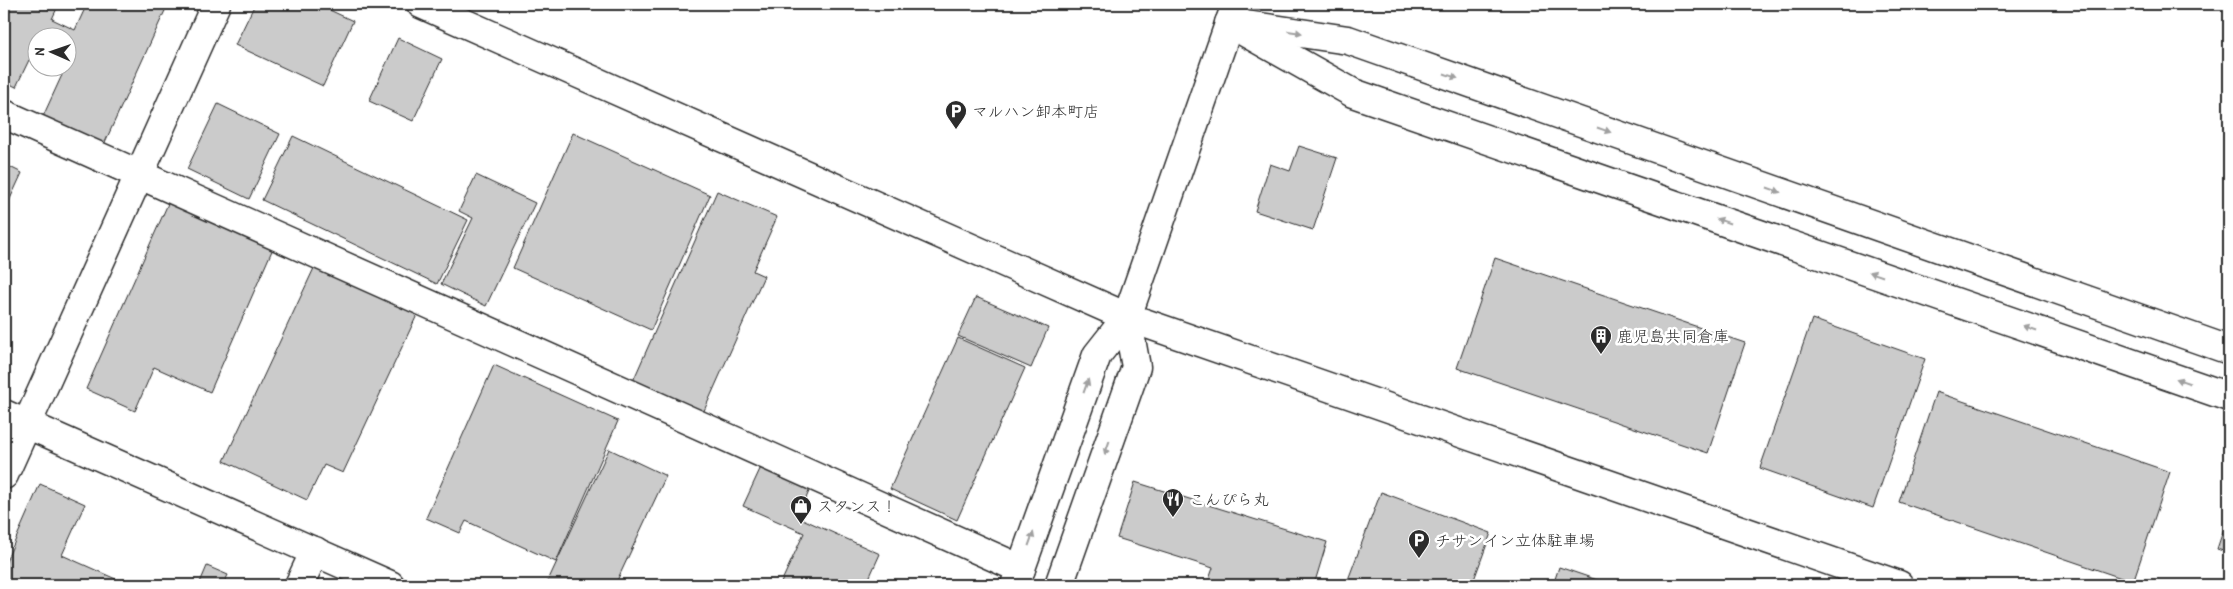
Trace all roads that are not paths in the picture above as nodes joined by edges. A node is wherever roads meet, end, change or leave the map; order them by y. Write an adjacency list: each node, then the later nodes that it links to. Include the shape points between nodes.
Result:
1 (216, 4): 5 (street)
2 (422, 4): 6 (street)
3 (1233, 13): 6 (street); 7 (street, one-way to 7, via 1348,40); 8 (street, one-way to 3, via 1353,93)
4 (4, 114): 5 (street)
5 (139, 175): 9 (street); 12 (street)
6 (1127, 317): 12 (street, one-way to 6, via 1097,355); 15 (street, one-way to 15, via 1136,368); 16 (street)
7 (2229, 350)
8 (2229, 397)
9 (15, 420): 10 (street); 11 (street)
10 (4, 475)
11 (315, 551): 13 (street); 14 (street)
12 (1018, 577)
13 (300, 585)
14 (390, 585)
15 (1059, 585)
16 (1899, 585)

